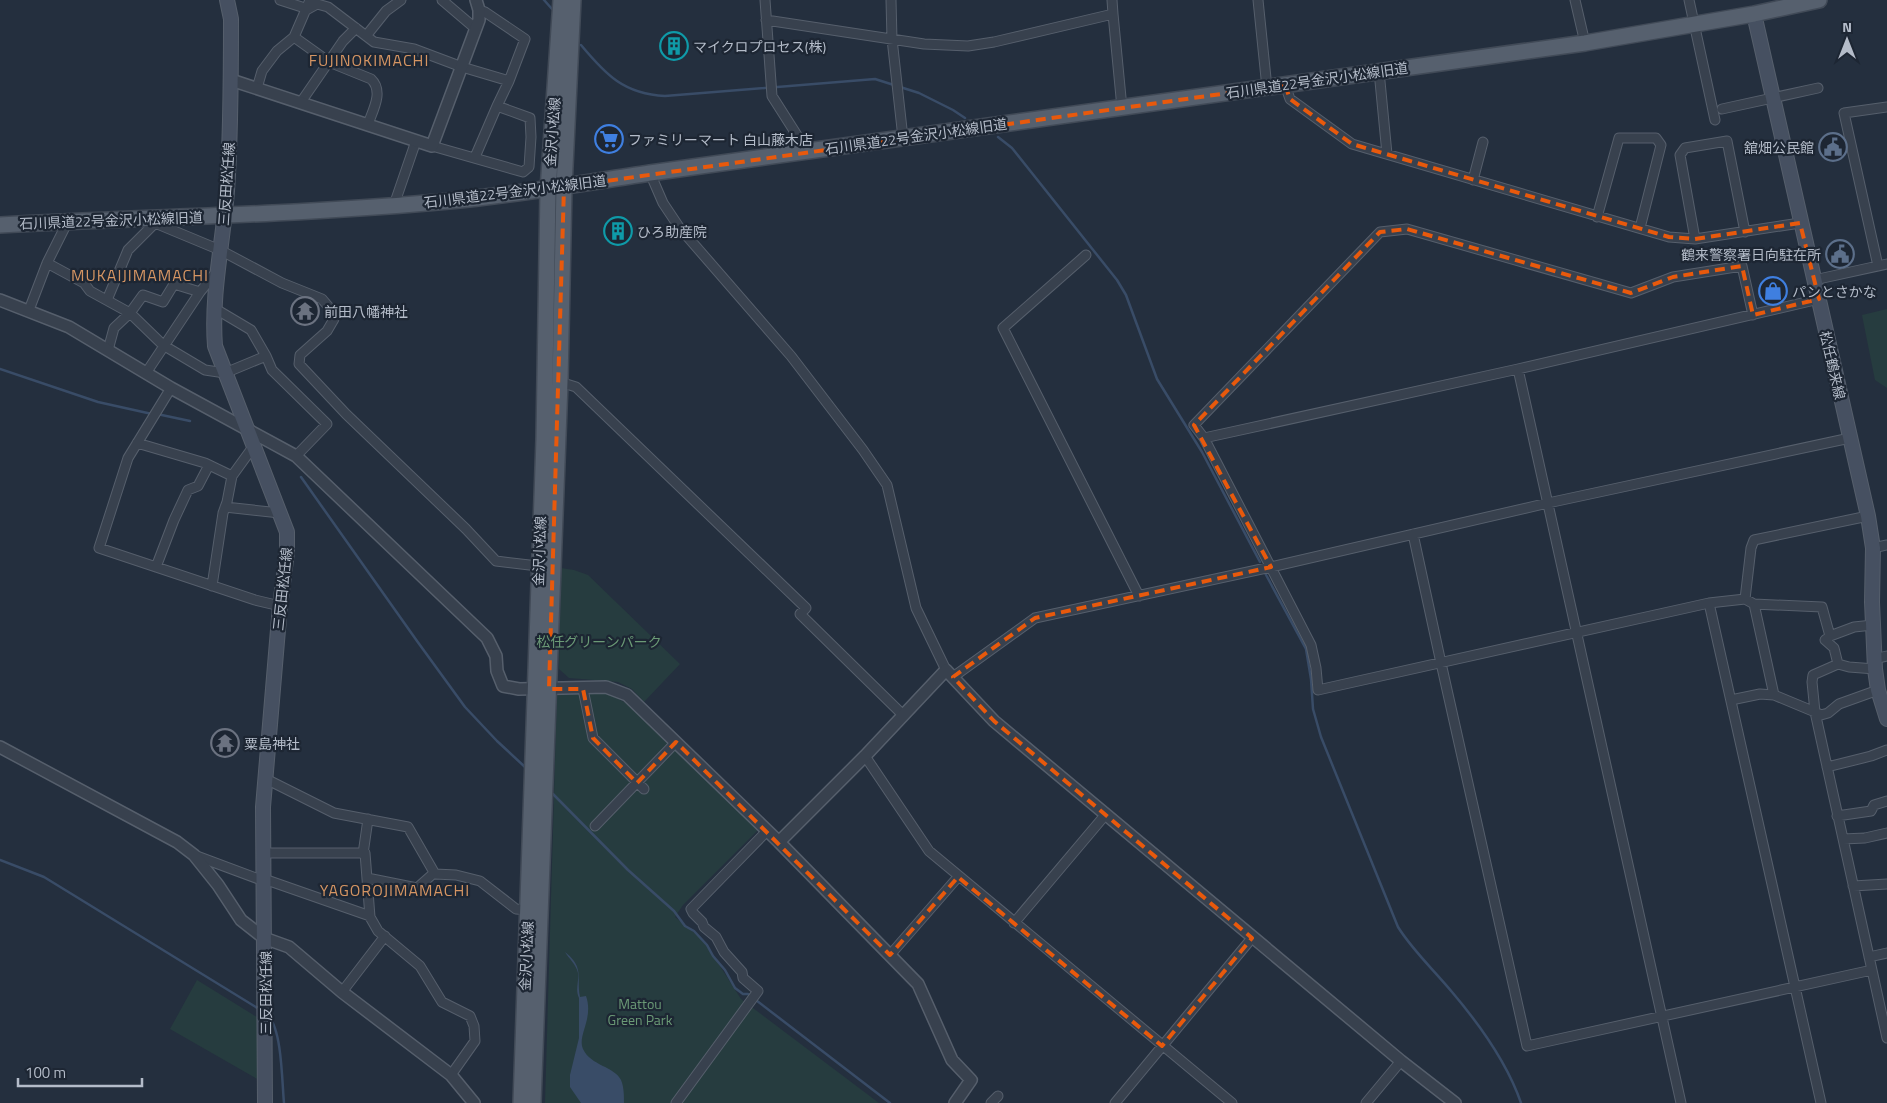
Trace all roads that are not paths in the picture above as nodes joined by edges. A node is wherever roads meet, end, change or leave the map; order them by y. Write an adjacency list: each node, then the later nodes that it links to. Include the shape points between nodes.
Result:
1 (228, 0): 29 (main road, 三反田松任線)
2 (280, 0): 14 (street)
3 (401, 0): 22 (street, via 386,11)
4 (442, 0): 21 (street)
5 (561, 0): 53 (main road, 金沢小松線)
6 (573, 0): 52 (main road, 金沢小松線)
7 (765, 0): 18 (street)
8 (891, 0): 24 (street)
9 (1112, 0): 17 (street)
10 (1258, 0): 33 (street)
11 (1575, 0): 25 (street)
12 (1689, 0): 19 (street)
13 (1819, 0): 16 (main road, 石川県道22号金沢小松線旧道)
14 (309, 4): 20 (street, via 328,7); 23 (street)
15 (477, 5): 21 (street, via 479,20); 30 (street, via 525,39)
16 (1753, 7): 19 (main road, 石川県道22号金沢小松線旧道); 35 (main road, 松任鶴来線)
17 (1113, 14): 24 (street, via 968,46); 39 (street)
18 (766, 20): 24 (street); 47 (street, via 772,96)
19 (1695, 25): 25 (main road, 石川県道22号金沢小松線旧道); 41 (street)
20 (356, 28): 22 (street); 26 (street)
21 (476, 29): 27 (street)
22 (366, 36): 27 (street, via 374,42 414,49)
23 (294, 37): 26 (street); 32 (street, via 276,51 262,71)
24 (892, 39): 43 (street)
25 (1585, 43): 28 (main road, 石川県道22号金沢小松線旧道)
26 (329, 62): 36 (street); 42 (street, via 374,82 378,99)
27 (462, 68): 30 (street); 46 (street)
28 (1379, 71): 31 (main road, 石川県道22号金沢小松線旧道); 48 (street)
29 (231, 80): 32 (street); 55 (main road, 三反田松任線)
30 (509, 81): 37 (street)
31 (1285, 85): 33 (main road, 石川県道22号金沢小松線旧道); 48 (street, via 1290,99 1352,144)
32 (257, 88): 36 (street)
33 (1267, 88): 39 (main road, 石川県道22号金沢小松線旧道)
34 (1818, 88): 35 (street)
35 (1774, 98): 40 (street); 59 (main road, 松任鶴来線)
36 (301, 102): 42 (street)
37 (497, 106): 49 (street); 49 (street, via 530,118 529,167 523,172)
38 (1887, 107): 67 (street, via 1844,113)
39 (1122, 108): 43 (main road, 石川県道22号金沢小松線旧道)
40 (1722, 109)
41 (1715, 120)
42 (368, 124): 44 (street)
43 (903, 138): 47 (main road, 石川県道22号金沢小松線旧道)
44 (416, 140): 46 (street); 54 (street)
45 (1483, 142): 51 (street)
46 (432, 146): 49 (street)
47 (807, 151): 50 (main road, 石川県道22号金沢小松線旧道)
48 (1387, 154): 51 (street)
49 (475, 157)
50 (650, 173): 52 (main road, 石川県道22号金沢小松線旧道); 116 (street, via 663,203 679,227 791,356 887,485 916,608)
51 (1473, 180): 56 (street)
52 (564, 187): 53 (main road, 石川県道22号金沢小松線旧道); 84 (main road, 金沢小松線)
53 (548, 190): 54 (main road, 石川県道22号金沢小松線旧道); 101 (main road, 金沢小松線, via 544,440)
54 (394, 206): 55 (main road, 石川県道22号金沢小松線旧道)
55 (224, 216): 57 (main road, 石川県道22号金沢小松線旧道); 64 (main road, 三反田松任線)
56 (1597, 217): 61 (street); 61 (street, via 1618,138 1656,138 1661,145)
57 (157, 220): 58 (main road, 石川県道22号金沢小松線旧道); 64 (street); 73 (street, via 128,250)
58 (68, 221): 60 (main road, 石川県道22号金沢小松線旧道); 66 (street)
59 (1800, 223): 62 (street); 69 (main road, 松任鶴来線)
60 (0, 225)
61 (1640, 228): 63 (street, via 1669,237)
62 (1745, 232): 63 (street); 63 (street, via 1727,141 1685,148 1680,155)
63 (1695, 239)
64 (220, 250): 68 (main road, 三反田松任線); 101 (street, via 282,283 322,298 334,318 327,331 300,355 299,364 496,561)
65 (1086, 255): 105 (street, via 1003,328)
66 (47, 263): 73 (street); 75 (street)
67 (1883, 265): 69 (street)
68 (217, 270): 70 (street); 74 (main road, 三反田松任線)
69 (1814, 280): 71 (main road, 松任鶴来線)
70 (200, 292): 76 (street, via 174,284 163,302 143,295); 78 (street)
71 (1819, 299): 77 (street); 88 (main road, 松任鶴来線)
72 (0, 300): 75 (street)
73 (107, 300): 76 (street)
74 (214, 308): 80 (street, via 251,330); 83 (main road, 三反田松任線, via 215,346)
75 (29, 310): 79 (street, via 69,327)
76 (130, 313): 78 (street); 79 (street, via 114,328)
77 (1753, 315): 81 (street); 87 (street, via 1742,266 1673,277 1631,293 1407,229 1380,232 1194,425)
78 (163, 345): 82 (street); 83 (street, via 205,370)
79 (108, 350): 82 (street)
80 (266, 356): 83 (street); 91 (street, via 272,370 327,424)
81 (1518, 369): 87 (street); 94 (street)
82 (146, 373): 85 (street)
83 (224, 373): 86 (main road, 三反田松任線)
84 (560, 382): 117 (main road, 金沢小松線); 123 (street, via 576,388 806,608 800,614)
85 (171, 388): 86 (street); 89 (street)
86 (245, 427): 90 (main road, 三反田松任線); 91 (street)
87 (1204, 438): 103 (street)
88 (1850, 438): 94 (street); 97 (main road, 松任鶴来線)
89 (137, 443): 92 (street); 102 (street, via 128,458 99,548)
90 (253, 447): 93 (street); 96 (main road, 三反田松任線)
91 (296, 456): 117 (street, via 487,638 496,656 503,686)
92 (209, 465): 93 (street); 102 (street, via 198,486 188,490)
93 (232, 476): 95 (street)
94 (1548, 503): 98 (street); 111 (street)
95 (225, 507): 96 (street); 104 (street)
96 (280, 512): 109 (main road, 三反田松任線, via 287,532 287,545)
97 (1868, 516): 100 (main road, 松任鶴来線); 106 (street, via 1754,540)
98 (1413, 534): 103 (street); 114 (street)
99 (1887, 545): 100 (street)
100 (1873, 548): 110 (main road, 松任鶴来線)
101 (538, 566): 117 (main road, 金沢小松線)
102 (156, 567): 104 (street)
103 (1271, 567): 105 (street); 114 (street, via 1311,646 1318,690)
104 (212, 586): 109 (street)
105 (1139, 596): 116 (street, via 1036,618)
106 (1746, 599): 107 (street); 108 (street)
107 (1709, 603): 111 (street); 121 (street)
108 (1754, 604): 112 (street, via 1822,607); 120 (street)
109 (280, 606): 130 (main road, 三反田松任線)
110 (1873, 625): 112 (street, via 1854,627); 113 (main road, 松任鶴来線)
111 (1575, 633): 114 (street); 162 (street)
112 (1830, 636): 115 (street, via 1825,640 1834,648)
113 (1879, 661): 115 (street, via 1849,668); 119 (main road, 松任鶴来線)
114 (1440, 663): 162 (street, via 1527,1046)
115 (1838, 664): 122 (street, via 1813,675)
116 (950, 673): 123 (street); 133 (street, via 994,721)
117 (542, 689): 118 (street); 150 (main road, 金沢小松線); 171 (main road, 金沢小松線)
118 (583, 689): 125 (street, via 606,688 627,695); 131 (street, via 593,738)
119 (1878, 690): 122 (street, via 1839,704 1828,713); 124 (main road, 松任鶴来線)
120 (1774, 695): 121 (street, via 1760,694); 122 (street)
121 (1731, 700): 160 (street)
122 (1814, 712): 129 (street)
123 (902, 714): 128 (street)
124 (1887, 719)
125 (676, 742): 131 (street); 137 (street)
126 (0, 747): 143 (street, via 177,842)
127 (1887, 750): 129 (street)
128 (865, 756): 140 (street); 145 (street, via 928,851)
129 (1827, 768): 134 (street)
130 (264, 778): 135 (street, via 334,813); 141 (main road, 三反田松任線)
131 (641, 786): 136 (street)
132 (1887, 801): 134 (street, via 1874,805 1871,811)
133 (1106, 814): 152 (street); 155 (street)
134 (1837, 816): 139 (street)
135 (368, 820): 142 (street); 144 (street, via 408,827)
136 (595, 826)
137 (767, 831): 140 (street); 172 (street, via 691,909 742,972 743,978 758,991)
138 (1887, 834): 139 (street)
139 (1843, 839): 149 (street)
140 (779, 842): 157 (street)
141 (264, 853): 142 (street); 147 (main road, 三反田松任線)
142 (364, 854): 146 (street)
143 (194, 855): 147 (street); 154 (street, via 241,920)
144 (434, 873): 146 (street, via 417,888); 150 (street, via 480,881 516,909)
145 (958, 877): 152 (street); 157 (street)
146 (367, 878): 151 (street)
147 (264, 880): 151 (street); 154 (main road, 三反田松任線)
148 (1887, 884): 149 (street)
149 (1853, 886): 158 (street)
150 (528, 910): 170 (main road, 金沢小松線)
151 (370, 916): 153 (street)
152 (1014, 923): 164 (street)
153 (384, 936): 161 (street); 166 (street, via 420,966 442,1002 470,1016 475,1041)
154 (264, 938): 161 (street, via 289,947); 168 (main road, 三反田松任線)
155 (1252, 938): 164 (street); 165 (street)
156 (1887, 953): 158 (street)
157 (890, 955): 173 (street, via 918,984 952,1060 971,1080)
158 (1869, 957): 159 (street)
159 (1872, 970): 160 (street); 163 (street)
160 (1795, 987): 162 (street); 180 (street)
161 (342, 992): 166 (street)
162 (1662, 1017): 179 (street)
163 (1887, 1038)
164 (1162, 1046): 175 (street); 176 (street)
165 (1401, 1061): 177 (street); 178 (street)
166 (451, 1075): 169 (street)
167 (998, 1096): 174 (street)
168 (265, 1103)
169 (474, 1103)
170 (521, 1103)
171 (533, 1103)
172 (676, 1103)
173 (955, 1103)
174 (991, 1103)
175 (1115, 1103)
176 (1232, 1103)
177 (1366, 1103)
178 (1455, 1103)
179 (1681, 1103)
180 (1821, 1103)

